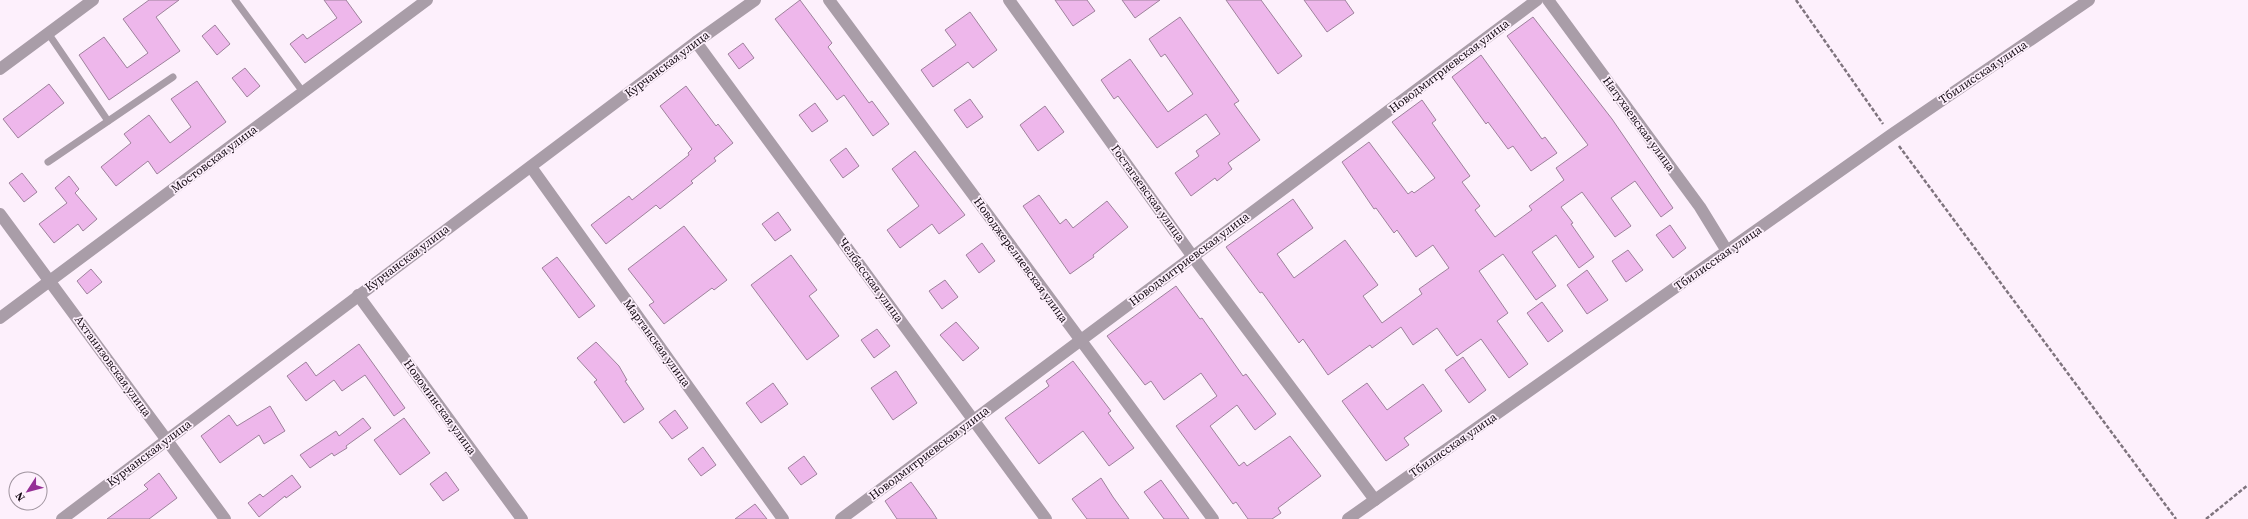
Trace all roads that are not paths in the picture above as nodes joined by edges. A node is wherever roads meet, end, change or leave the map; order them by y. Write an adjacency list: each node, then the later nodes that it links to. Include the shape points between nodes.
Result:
1 (93, 0): 10 (street)
2 (235, 0): 14 (lane)
3 (427, 0): 14 (street, Мостовская улица)
4 (755, 0): 11 (street, Курчанская улица)
5 (829, 0): 24 (street, Новоджерелиевская улица)
6 (1010, 0): 20 (street, Гостагаевская улица)
7 (1537, 0): 20 (street, Новодмитриевская улица)
8 (1548, 0): 19 (street, Натухаевская улица, via 1700,207)
9 (2089, 0): 19 (street, Тбилисская улица)
10 (48, 33): 12 (street); 15 (lane)
11 (696, 42): 17 (street, Курчанская улица); 25 (street, Челбасская улица)
12 (0, 69)
13 (173, 77): 15 (lane)
14 (304, 92): 21 (street, Мостовская улица)
15 (108, 121): 16 (lane)
16 (48, 162)
17 (531, 167): 22 (street, Курчанская улица); 31 (street, Мартанская улица)
18 (0, 214): 21 (street, Ахтанизовская улица)
19 (1727, 251): 27 (street, Тбилисская улица)
20 (1193, 256): 24 (street, Новодмитриевская улица); 27 (street, Гостагаевская улица)
21 (50, 280): 23 (street, Мостовская улица); 26 (street, Ахтанизовская улица)
22 (358, 295): 26 (street, Курчанская улица); 30 (street, Новоминская улица)
23 (0, 318)
24 (1080, 341): 25 (street, Новодмитриевская улица); 34 (street, Новоджерелиевская улица)
25 (973, 420): 32 (street, Новодмитриевская улица); 33 (street, Челбасская улица)
26 (167, 439): 28 (street, Курчанская улица); 29 (street, Ахтанизовская улица)
27 (1376, 500): 35 (street, Тбилисская улица)
28 (62, 519)
29 (226, 519)
30 (522, 519)
31 (783, 519)
32 (841, 519)
33 (1046, 519)
34 (1213, 519)
35 (1348, 519)

